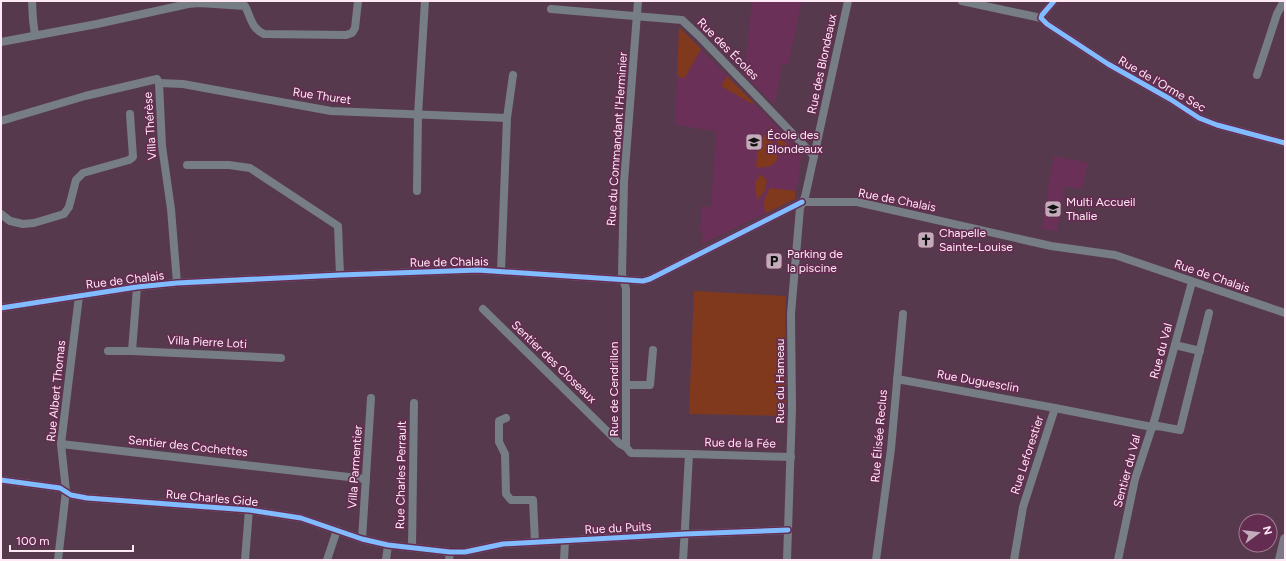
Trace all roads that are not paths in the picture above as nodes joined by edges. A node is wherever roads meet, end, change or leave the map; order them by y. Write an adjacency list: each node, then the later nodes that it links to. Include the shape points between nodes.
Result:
1 (32, 1): 12 (street)
2 (358, 1): 12 (street, via 356,28 346,35 264,34 257,31 252,24 245,6 199,3)
3 (425, 1): 18 (street)
4 (638, 1): 10 (street, Rue du Commandant l'Herminier)
5 (848, 1): 22 (street, Rue des Blondeaux)
6 (962, 1): 11 (street)
7 (1054, 1): 11 (street)
8 (1284, 1): 15 (street, via 1277,14)
9 (551, 9): 10 (street, Rue des Écoles)
10 (637, 15): 22 (street, Rue des Écoles, via 682,20); 29 (street, Rue du Commandant l'Herminier, via 624,182)
11 (1041, 18): 21 (street, Rue de l'Orme Sec, via 1108,64 1199,118)
12 (35, 35): 13 (street)
13 (1, 42)
14 (513, 75): 19 (street)
15 (1257, 75)
16 (159, 83): 18 (street, Rue Thuret, via 183,84 331,111); 20 (street, Villa Thérèse, via 156,79 85,96); 31 (street, Villa Thérèse, via 162,146 171,209)
17 (130, 114): 26 (street, via 133,157 83,174 76,180 69,206 64,214 23,224 10,221)
18 (418, 114): 19 (street, Rue Thuret); 24 (street)
19 (507, 118): 27 (street)
20 (1, 121)
21 (1285, 143)
22 (814, 156): 25 (street, Rue des Blondeaux)
23 (187, 165): 28 (street, via 250,168 338,226)
24 (417, 191)
25 (802, 202): 29 (street, Rue de Chalais, via 650,279); 30 (street, Rue de Chalais, via 857,202 1038,243 1115,255); 55 (street, Rue du Hameau, via 791,314)
26 (1, 214)
27 (500, 271): 28 (street, Rue de Chalais); 29 (street, Rue de Chalais)
28 (340, 275): 31 (street, Rue de Chalais)
29 (624, 279): 46 (street, Rue de Cendrillon)
30 (1192, 282): 37 (street, Rue de Chalais); 39 (street, Rue du Val)
31 (176, 283): 32 (street, Rue de Chalais)
32 (137, 287): 33 (street, Rue de Chalais); 42 (street)
33 (79, 296): 34 (street, Rue de Chalais); 52 (street, Rue Albert Thomas)
34 (1, 308)
35 (483, 309): 53 (street, Sentier des Closeaux, via 620,444)
36 (1209, 313): 43 (street, Sentier du Val)
37 (1285, 313)
38 (903, 314): 45 (street, Rue Élisée Reclus)
39 (1175, 345): 43 (street); 51 (street, Rue du Val)
40 (653, 350): 46 (street, via 650,385)
41 (108, 351): 42 (street, Villa Pierre Loti)
42 (132, 351): 44 (street, Villa Pierre Loti)
43 (1200, 351): 51 (street, Sentier du Val, via 1180,430)
44 (281, 358)
45 (897, 379): 49 (street, Rue Duguesclin); 77 (street, Rue Élisée Reclus, via 891,449)
46 (626, 385): 53 (street, Rue de Cendrillon)
47 (371, 398): 56 (street, Villa Parmentier)
48 (414, 403): 68 (street, Rue Charles Perrault)
49 (1055, 408): 51 (street, Rue Leforestier); 78 (street, Rue Leforestier, via 1022,507)
50 (506, 418): 66 (street, via 499,421 499,442 505,454 506,494 511,500 533,500)
51 (1152, 427): 79 (street, Sentier du Val, via 1135,480)
52 (61, 444): 56 (street, Sentier des Cochettes); 58 (street, Rue Albert Thomas)
53 (626, 447): 54 (street, Rue de Cendrillon, via 631,453)
54 (689, 454): 55 (street, Rue de la Fée); 62 (street)
55 (791, 456): 61 (street, Rue du Hameau)
56 (366, 479): 63 (street, Villa Parmentier)
57 (1, 480): 58 (street, Rue Charles Gide, via 60,488)
58 (66, 492): 59 (street, Rue Charles Gide, via 87,498); 70 (street, Rue Albert Thomas)
59 (249, 510): 60 (street, Rue Charles Gide, via 301,518); 71 (street)
60 (338, 530): 63 (street, Rue Charles Gide); 72 (street)
61 (788, 530): 62 (street, Rue du Puits); 76 (street, Rue du Hameau)
62 (685, 534): 65 (street, Rue du Puits); 75 (street)
63 (362, 539): 67 (street, Rue Charles Gide)
64 (1285, 539): 80 (main road)
65 (565, 541): 66 (street, Rue du Puits); 74 (street)
66 (534, 542): 69 (street, Rue du Puits, via 503,544)
67 (388, 545): 68 (street, Rue Charles Gide); 73 (street)
68 (412, 547): 69 (street, Rue Charles Gide)
69 (449, 556)
70 (58, 560)
71 (245, 560)
72 (327, 560)
73 (386, 560)
74 (564, 560)
75 (683, 560)
76 (786, 560)
77 (876, 560)
78 (1014, 560)
79 (1118, 560)
80 (1280, 560)

